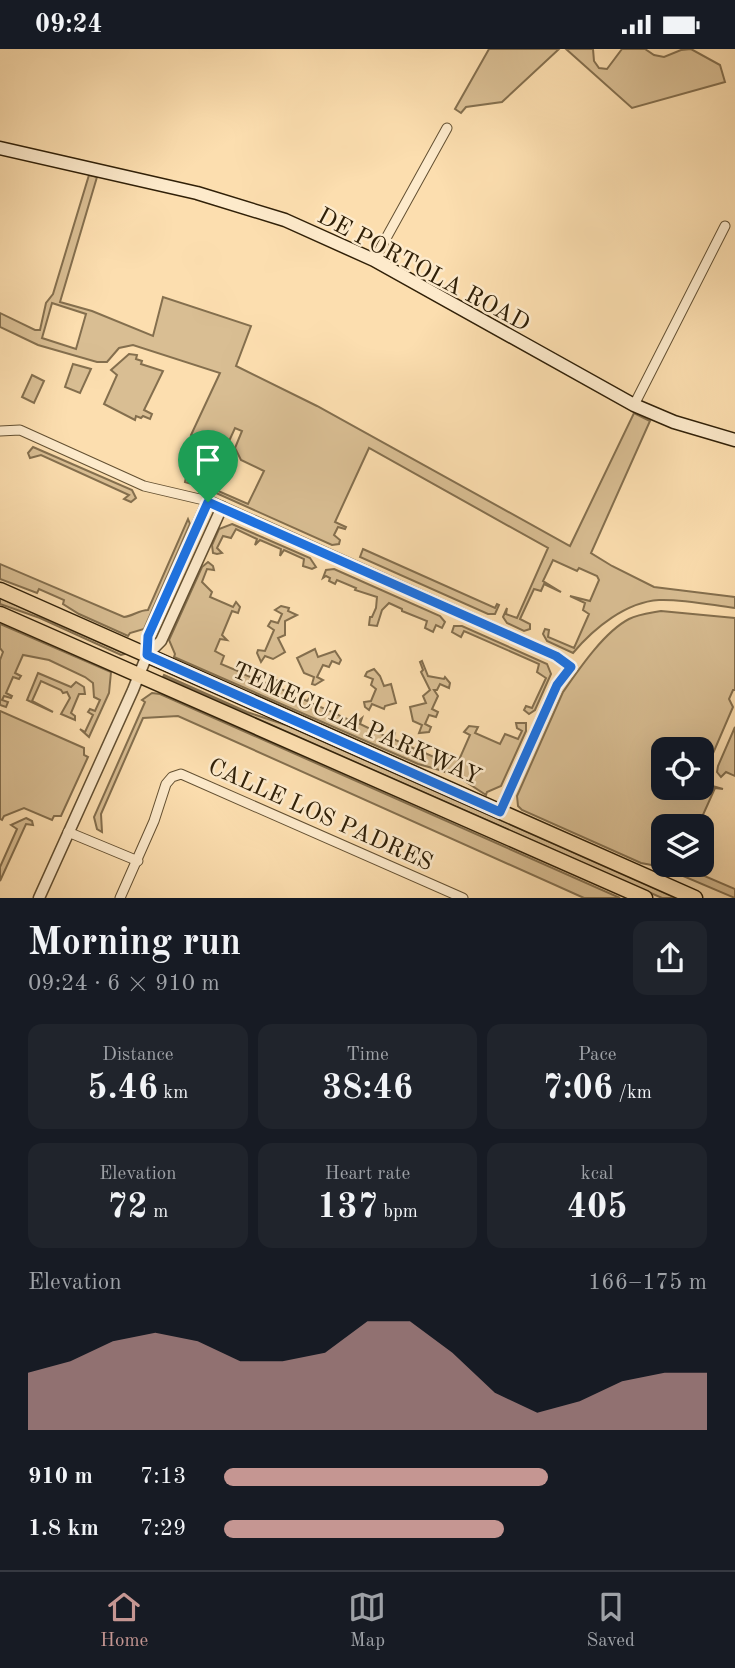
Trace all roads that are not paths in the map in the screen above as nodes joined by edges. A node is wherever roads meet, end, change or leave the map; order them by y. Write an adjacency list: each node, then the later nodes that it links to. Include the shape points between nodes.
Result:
1 (447, 128): 4 (street)
2 (0, 148): 4 (main road, DE PORTOLA ROAD, via 243,206)
3 (725, 226): 5 (street)
4 (374, 260): 5 (main road, DE PORTOLA ROAD)
5 (634, 405): 7 (main road, DE PORTOLA ROAD)
6 (0, 431): 8 (street, via 20,430 145,486)
7 (735, 440)
8 (208, 502): 9 (street); 12 (street, via 148,636)
9 (222, 507): 12 (street, via 161,641); 14 (street, via 556,656 571,667 557,685)
10 (0, 590): 12 (main road, TEMECULA PARKWAY)
11 (0, 614): 13 (main road, TEMECULA PARKWAY)
12 (147, 655): 13 (street); 14 (main road, TEMECULA PARKWAY)
13 (139, 676): 15 (street); 20 (main road, TEMECULA PARKWAY)
14 (500, 812): 21 (main road, TEMECULA PARKWAY)
15 (68, 832): 16 (street); 17 (street)
16 (138, 861): 18 (street); 19 (street, CALLE LOS PADRES, via 166,783 181,774)
17 (39, 898)
18 (120, 898)
19 (463, 898)
20 (645, 898)
21 (695, 898)

